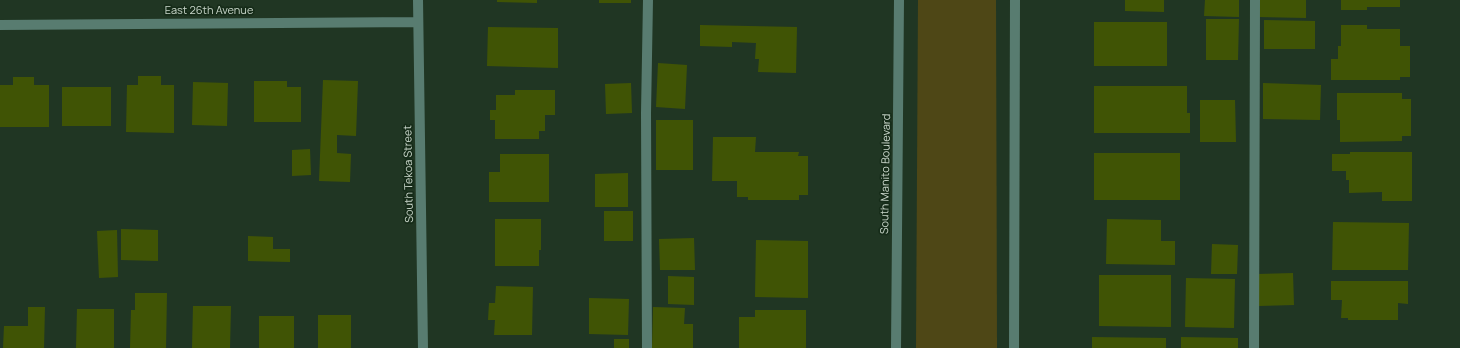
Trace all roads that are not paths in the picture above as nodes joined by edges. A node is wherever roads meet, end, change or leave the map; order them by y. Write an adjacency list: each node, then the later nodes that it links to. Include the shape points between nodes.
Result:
1 (418, 0): 6 (street, South Tekoa Street)
2 (648, 0): 9 (street)
3 (899, 0): 10 (street, South Manito Boulevard)
4 (1015, 0): 11 (street)
5 (1255, 0): 12 (street)
6 (418, 22): 7 (street, East 26th Avenue); 8 (street, South Tekoa Street)
7 (0, 24)
8 (423, 348)
9 (647, 348)
10 (896, 348)
11 (1014, 348)
12 (1254, 348)

